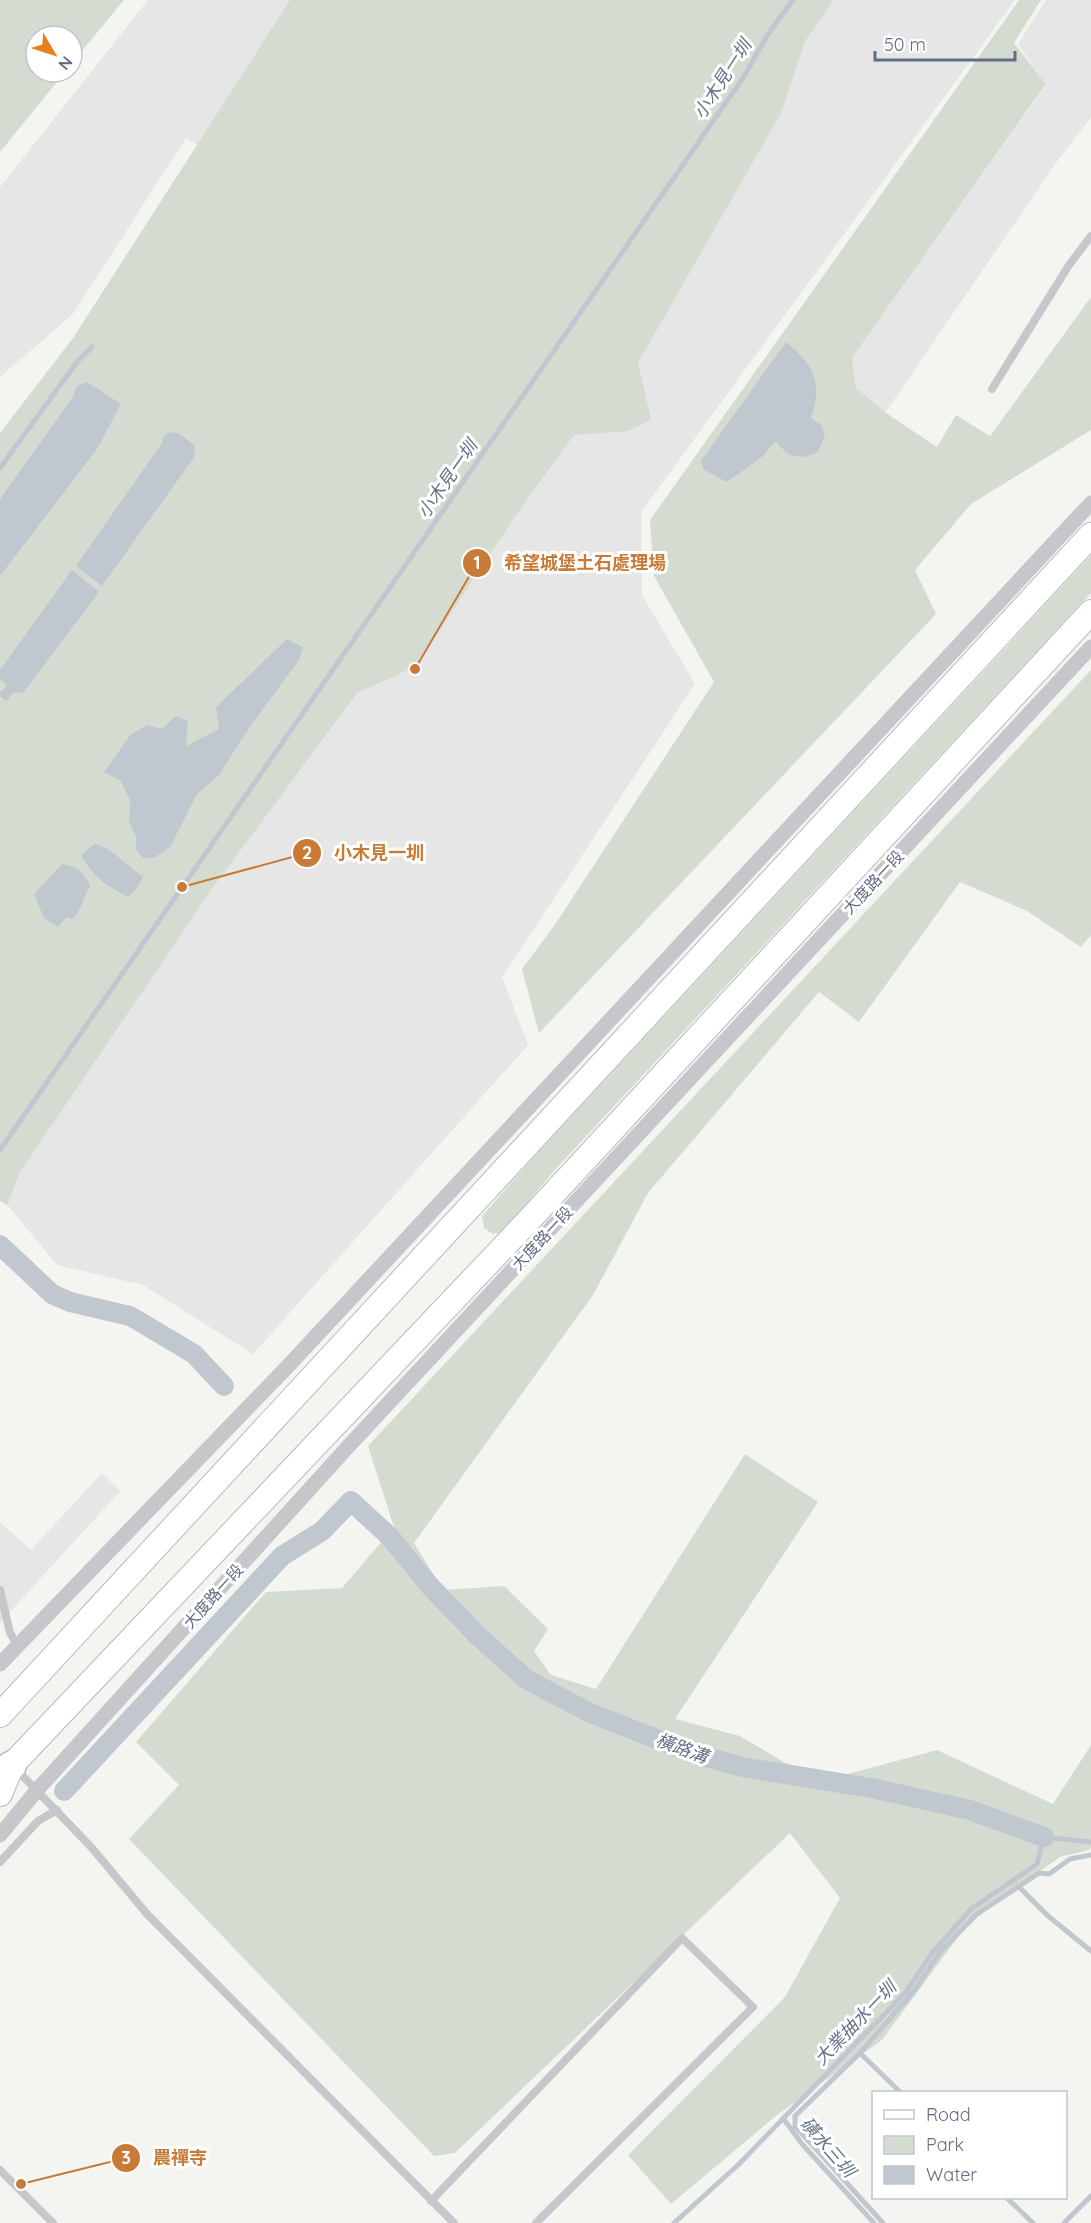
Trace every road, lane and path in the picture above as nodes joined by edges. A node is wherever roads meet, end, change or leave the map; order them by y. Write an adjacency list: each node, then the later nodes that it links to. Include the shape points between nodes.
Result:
1 (1091, 236): 2 (lane)
2 (992, 388)
3 (1091, 503): 8 (street, via 270,1385)
4 (1091, 535): 10 (main road)
5 (1091, 612): 11 (main road, 大度路一段, via 530,1219)
6 (1091, 647): 12 (street, 大度路一段, via 345,1449)
7 (0, 1590): 8 (lane, via 10,1633)
8 (18, 1646): 9 (street)
9 (0, 1664)
10 (0, 1715)
11 (6, 1766): 12 (lane); 13 (main road, 大度路一段)
12 (42, 1793): 14 (lane); 15 (street, 大度路一段)
13 (0, 1794)
14 (55, 1808): 16 (lane); 18 (lane, via 147,1914)
15 (0, 1835)
16 (0, 1862)
17 (0, 2170): 19 (lane)
18 (431, 2202): 20 (lane); 21 (lane, via 682,1938 753,2007)
19 (53, 2223)
20 (454, 2223)
21 (536, 2223)

